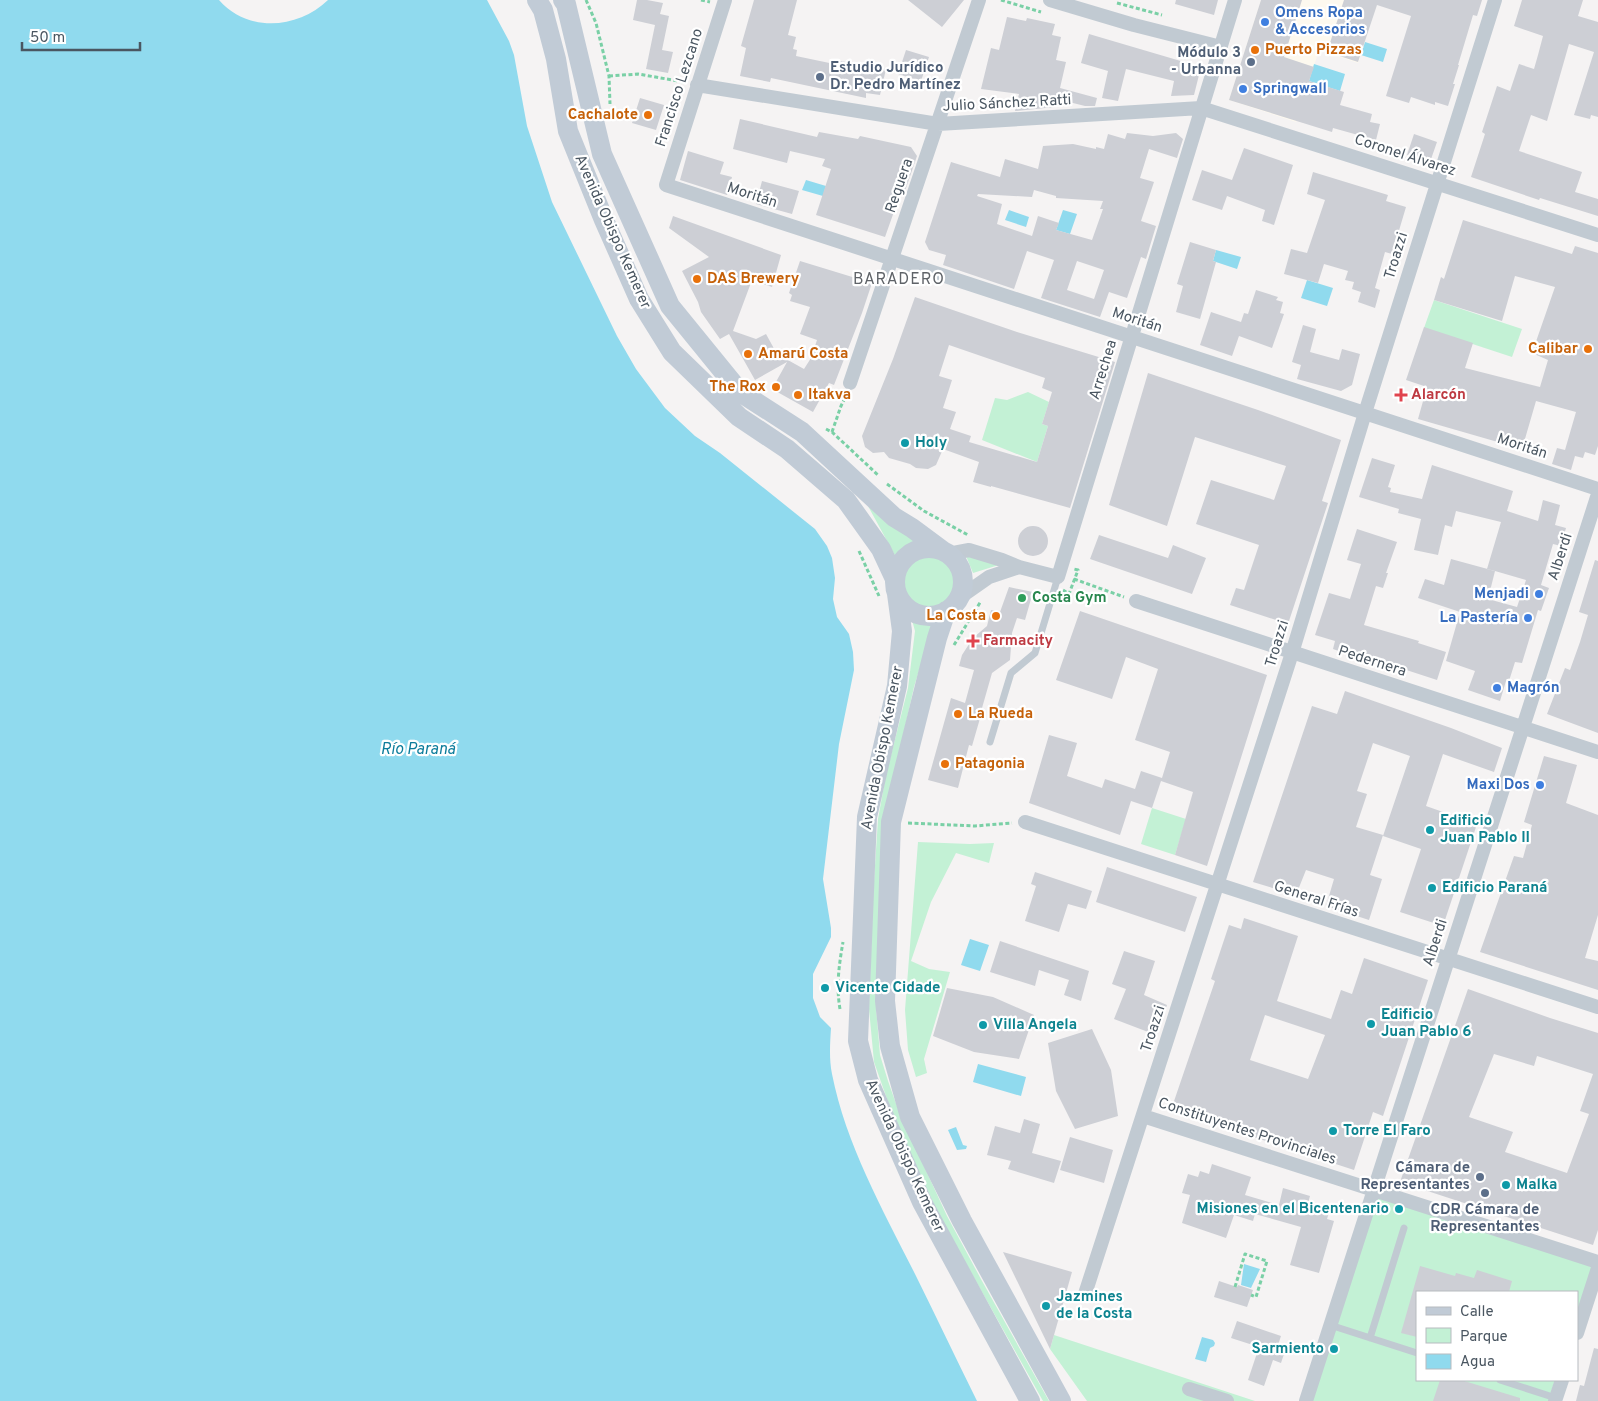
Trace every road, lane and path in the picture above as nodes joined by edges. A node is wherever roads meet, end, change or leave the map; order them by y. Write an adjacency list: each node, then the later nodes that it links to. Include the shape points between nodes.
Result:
1 (537, 0): 32 (main road, Avenida Obispo Kemerer, via 543,10 556,58 568,131 643,307 672,352 739,417 787,449 846,500 881,549)
2 (563, 0): 28 (main road, Avenida Obispo Kemerer, via 602,154 670,306 740,392 802,432 894,517)
3 (586, 0): 10 (path, via 596,23)
4 (725, 0): 11 (street, Francisco Lezcano)
5 (979, 0): 14 (street, Reguera)
6 (1050, 0): 9 (street)
7 (1235, 0): 9 (street, Arrechea)
8 (1495, 0): 15 (street, Troazzi)
9 (1221, 47): 12 (street, Arrechea)
10 (609, 76): 11 (path, via 638,74); 13 (path)
11 (697, 84): 14 (street, Julio Sánchez Ratti); 16 (street, Francisco Lezcano)
12 (1201, 108): 14 (street, Julio Sánchez Ratti); 15 (street, Coronel Álvarez); 19 (street, Arrechea)
13 (610, 114)
14 (938, 124): 18 (street, Reguera)
15 (1437, 184): 17 (street, Coronel Álvarez); 21 (street, Troazzi)
16 (666, 185): 18 (street, Moritán)
17 (1598, 235)
18 (892, 258): 19 (street, Moritán); 20 (street, Reguera)
19 (1131, 336): 21 (street, Moritán); 30 (street, Arrechea)
20 (850, 383): 23 (path)
21 (1365, 413): 24 (street, Moritán); 37 (street, Troazzi)
22 (824, 428): 23 (path)
23 (832, 432): 26 (path, via 888,485 924,511)
24 (1598, 489)
25 (1598, 494): 38 (street, Alberdi)
26 (974, 538)
27 (858, 550): 32 (path)
28 (946, 553): 29 (street, via 969,550); 32 (main road, via 933,549 912,552 898,568); 35 (main road, Avenida Obispo Kemerer, via 962,574 962,589)
29 (1019, 567): 30 (street); 35 (street, via 989,577)
30 (1058, 577): 39 (lane, Arrechea, via 1035,654 1012,673)
31 (1074, 580): 34 (path)
32 (891, 592): 35 (main road, Avenida Obispo Kemerer, via 912,612 923,615 935,615); 66 (main road, Avenida Obispo Kemerer, via 902,631 897,686 867,817 858,1041 868,1080 922,1202)
33 (984, 595): 36 (path)
34 (1136, 601): 37 (street, Pedernera)
35 (952, 605): 67 (main road, Avenida Obispo Kemerer, via 937,638 891,822 886,1001 890,1046 910,1117 962,1221)
36 (951, 653)
37 (1292, 653): 38 (street, Pedernera); 45 (street, Troazzi)
38 (1523, 727): 40 (street, Pedernera); 47 (street, Alberdi)
39 (990, 742)
40 (1598, 752)
41 (908, 814): 43 (path)
42 (1025, 822): 43 (path, via 975,826); 45 (street, General Frías)
43 (906, 823): 44 (path)
44 (906, 832)
45 (1218, 885): 47 (street, General Frías); 50 (street, Troazzi)
46 (844, 936): 49 (path, via 837,980)
47 (1448, 959): 48 (street, General Frías); 51 (street, Alberdi)
48 (1598, 1007)
49 (841, 1012)
50 (1142, 1116): 51 (street, Constituyentes Provinciales); 56 (street, Troazzi)
51 (1374, 1190): 53 (street, Constituyentes Provinciales); 58 (street, Alberdi)
52 (1404, 1228): 60 (lane)
53 (1598, 1262)
54 (1598, 1268): 59 (street)
55 (1235, 1287): 57 (path, via 1245,1254 1266,1261 1256,1296)
56 (1085, 1294)
57 (1251, 1295)
58 (1330, 1326): 60 (lane); 69 (street, Alberdi)
59 (1578, 1330)
60 (1370, 1338): 61 (lane)
61 (1416, 1353)
62 (1503, 1381): 65 (lane)
63 (1562, 1381): 65 (street)
64 (1189, 1389): 68 (street)
65 (1556, 1399)
66 (1030, 1401)
67 (1061, 1401)
68 (1227, 1401)
69 (1306, 1401)

